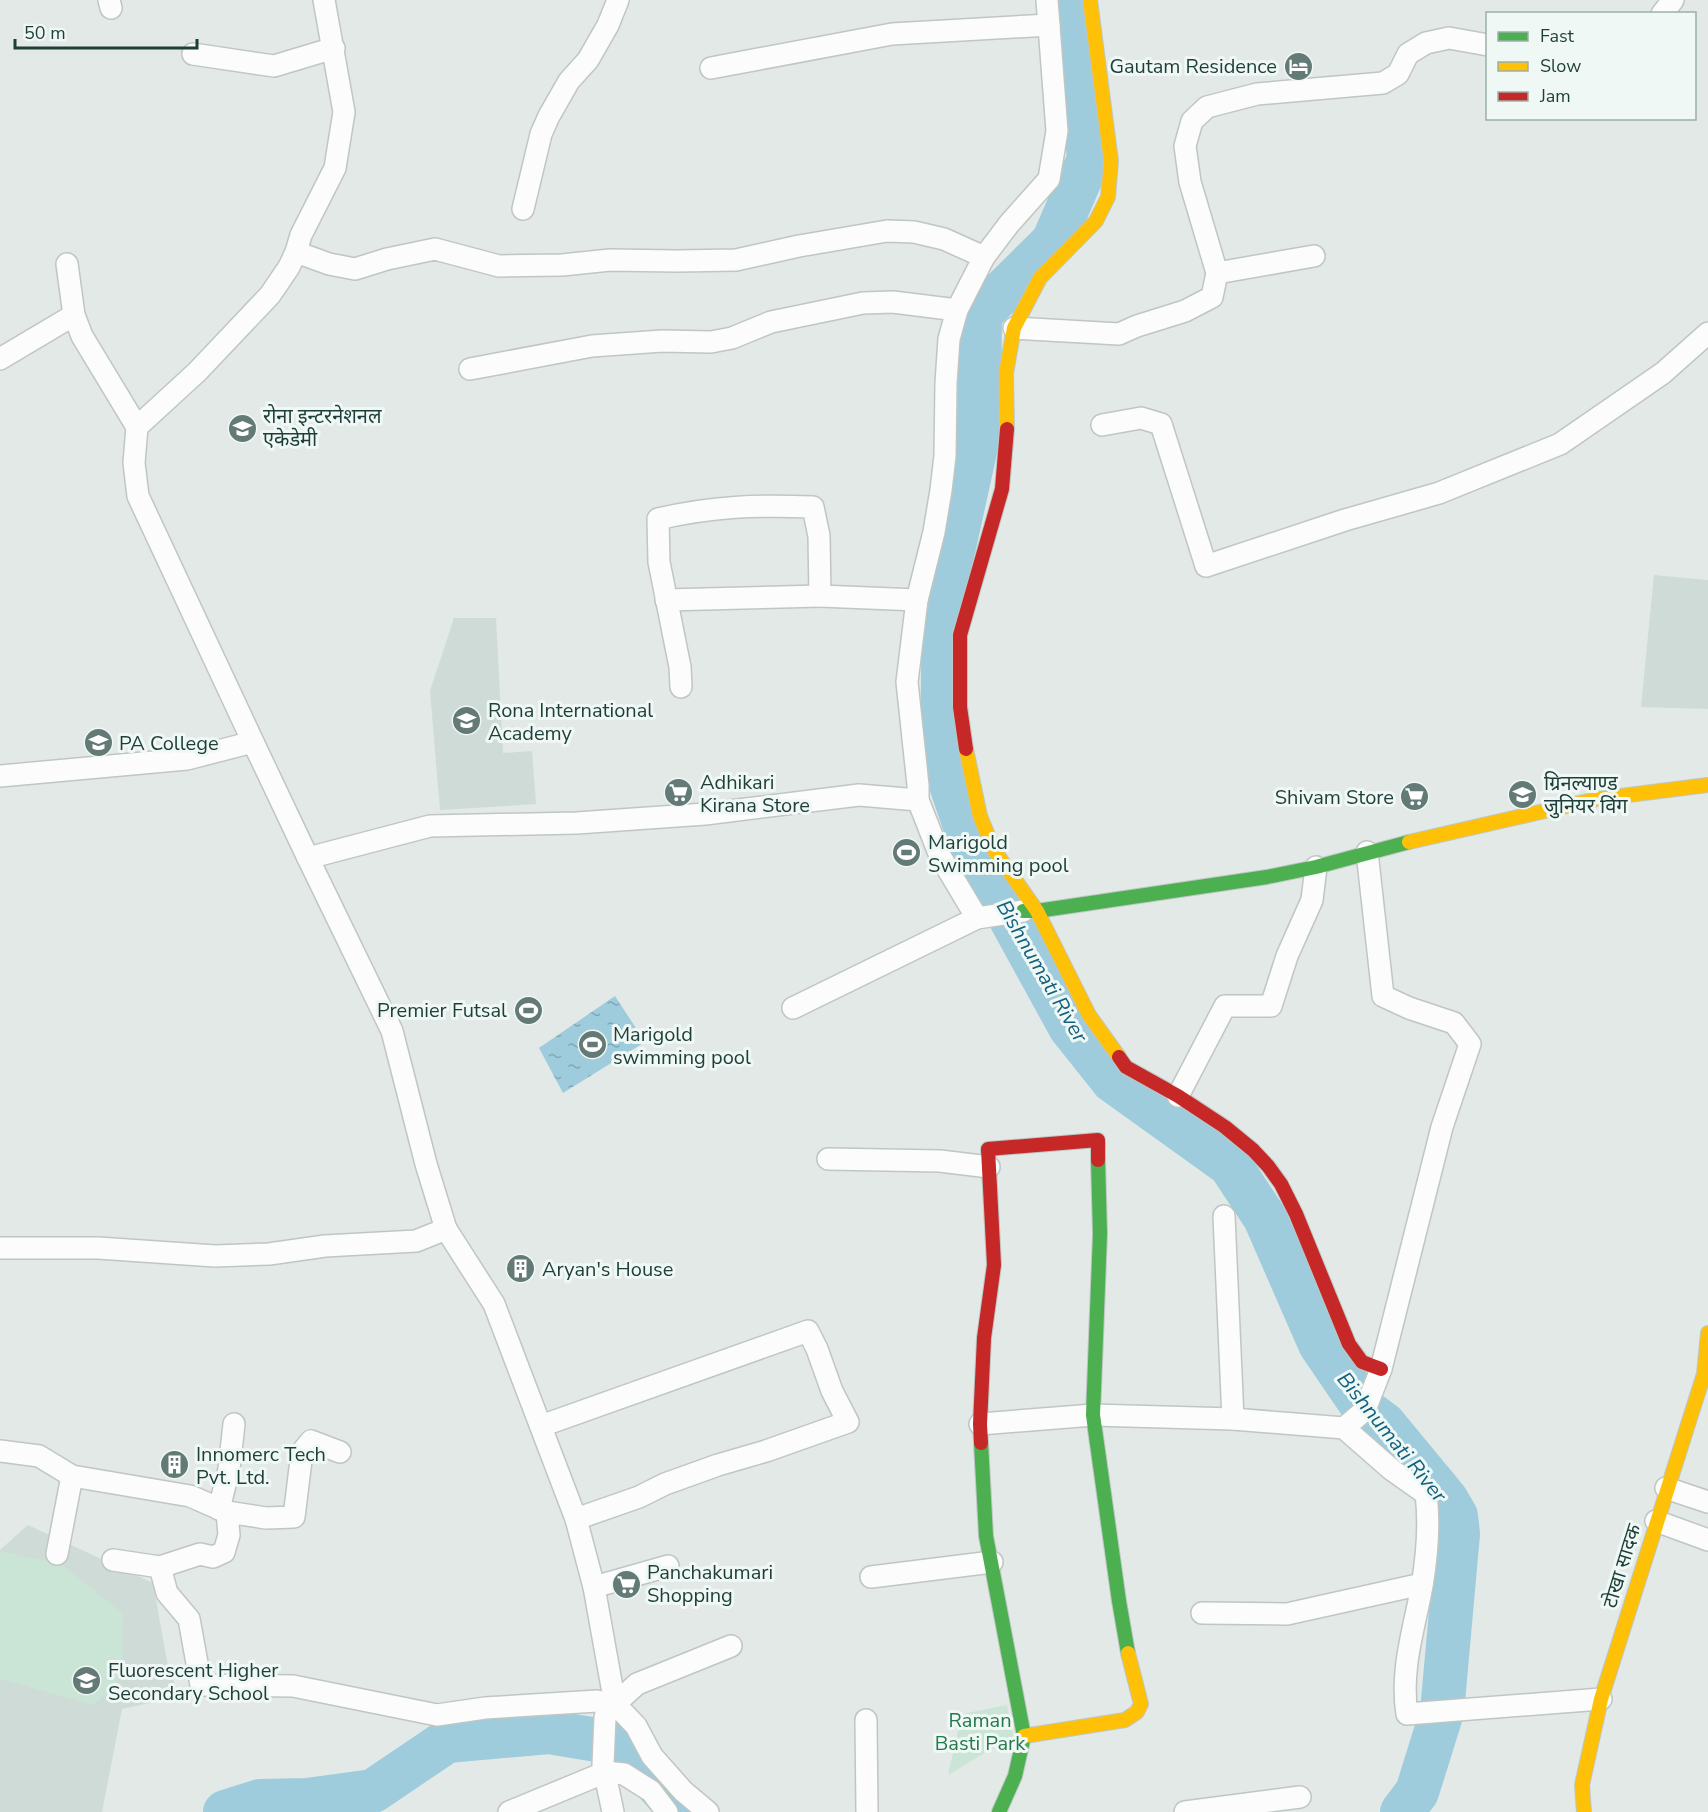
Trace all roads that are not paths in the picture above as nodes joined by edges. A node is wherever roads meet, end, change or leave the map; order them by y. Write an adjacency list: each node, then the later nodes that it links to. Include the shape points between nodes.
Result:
1 (324, 0): 9 (street)
2 (618, 0): 12 (street, via 588,60 569,81 549,116)
3 (1047, 0): 7 (street)
4 (1090, 0): 20 (street, via 1112,161 1108,197 1096,221 1040,278)
5 (1673, 0): 6 (street)
6 (1664, 12)
7 (1049, 25): 11 (street, via 892,34); 15 (street, via 1057,131 1049,179)
8 (1486, 45): 17 (street, via 1449,38 1437,40 1408,54 1398,74 1383,83 1257,94 1207,107 1192,122 1185,146 1190,182)
9 (334, 48): 10 (street, via 274,66); 13 (street, via 344,112 335,168)
10 (193, 54)
11 (711, 68)
12 (523, 209)
13 (296, 252): 15 (street, via 354,269 435,249 500,266 610,260 736,260 887,231 944,239); 25 (street, via 270,295 197,372)
14 (1314, 256): 17 (street)
15 (984, 257): 18 (street)
16 (68, 264): 19 (street)
17 (1216, 273): 20 (street, via 1212,297 1185,311 1119,334)
18 (957, 310): 23 (street, via 893,302 862,303 771,322 711,342 592,346); 28 (street, via 949,339 941,490)
19 (74, 315): 22 (street); 25 (street, via 82,336)
20 (1014, 328): 37 (street, via 1006,373 1008,418 1002,489 960,635 960,707 980,816 994,850)
21 (1708, 333): 24 (street, via 1663,373 1560,444 1439,493 1206,566 1161,424 1141,418)
22 (0, 359)
23 (470, 369)
24 (1102, 425)
25 (137, 427): 30 (street, via 134,463 138,496)
26 (820, 596): 27 (street); 27 (street, via 819,536 813,507 753,505 658,519 659,562); 28 (street)
27 (666, 600): 29 (street)
28 (917, 600): 33 (street, via 907,682)
29 (681, 687)
30 (253, 742): 31 (street, via 187,759); 35 (street)
31 (0, 776)
32 (1708, 785): 34 (street, via 1597,799)
33 (918, 800): 35 (street, via 859,795 705,814 577,823 430,826); 38 (street, via 940,856)
34 (1367, 852): 36 (street); 47 (street, via 1383,996 1454,1023 1470,1044 1442,1127)
35 (308, 858): 44 (street, via 392,1031)
36 (1316, 867): 37 (street); 40 (street, via 1312,900 1271,1005 1225,1006)
37 (1030, 911): 38 (street); 40 (street, via 1105,1040 1126,1066)
38 (981, 917): 39 (street)
39 (793, 1008)
40 (1178, 1096): 47 (street, via 1225,1127 1268,1166 1296,1214 1349,1344 1362,1362)
41 (828, 1159): 42 (street, via 940,1161)
42 (989, 1167): 48 (street, via 988,1149 1098,1140 1100,1234); 51 (street, via 994,1265 984,1338)
43 (1224, 1216): 49 (street)
44 (446, 1229): 45 (street, via 416,1241 325,1246 269,1254 215,1256 98,1248); 52 (street, via 494,1304)
45 (0, 1248)
46 (1708, 1333): 57 (street, टोखा सादक, via 1704,1374)
47 (1381, 1369): 53 (street, via 1365,1410)
48 (1093, 1415): 49 (street); 51 (street); 76 (street, via 1121,1611 1141,1704 1125,1720)
49 (1233, 1419): 53 (street)
50 (234, 1424): 59 (street)
51 (980, 1424): 65 (street, via 986,1536)
52 (541, 1426): 60 (street); 60 (street, via 808,1331 848,1422 664,1484)
53 (1344, 1428): 69 (street, via 1426,1494 1429,1520)
54 (0, 1451): 56 (street, via 39,1456)
55 (340, 1452): 59 (street, via 311,1442 302,1452 294,1517 266,1518)
56 (72, 1476): 59 (street, via 190,1496); 63 (street)
57 (1666, 1488): 58 (street); 61 (street, टोखा सादक)
58 (1708, 1502)
59 (223, 1510): 66 (street, via 228,1535 224,1552 213,1557 200,1554)
60 (576, 1519): 70 (street)
61 (1656, 1521): 62 (street); 73 (street, टोखा सादक)
62 (1708, 1540)
63 (57, 1554)
64 (113, 1560): 66 (street)
65 (992, 1562): 68 (street); 76 (street)
66 (160, 1566): 74 (street, via 167,1593 189,1619 201,1685 293,1686 437,1715 597,1701)
67 (668, 1566): 70 (street)
68 (871, 1577)
69 (1422, 1584): 71 (street, via 1287,1614); 73 (street, via 1409,1647 1404,1692 1407,1714)
70 (594, 1587): 74 (street)
71 (1202, 1613)
72 (731, 1646): 74 (street, via 637,1683)
73 (1601, 1699): 86 (street, टोखा सादक, via 1582,1785)
74 (610, 1710): 77 (street); 82 (street, via 636,1726 652,1756)
75 (866, 1720): 83 (street)
76 (1024, 1736): 84 (street, via 1019,1766)
77 (604, 1769): 79 (street); 80 (street); 81 (street, via 624,1774 651,1791)
78 (1300, 1797): 85 (street)
79 (509, 1812)
80 (614, 1812)
81 (667, 1812)
82 (708, 1812)
83 (867, 1812)
84 (999, 1812)
85 (1185, 1812)
86 (1584, 1812)

